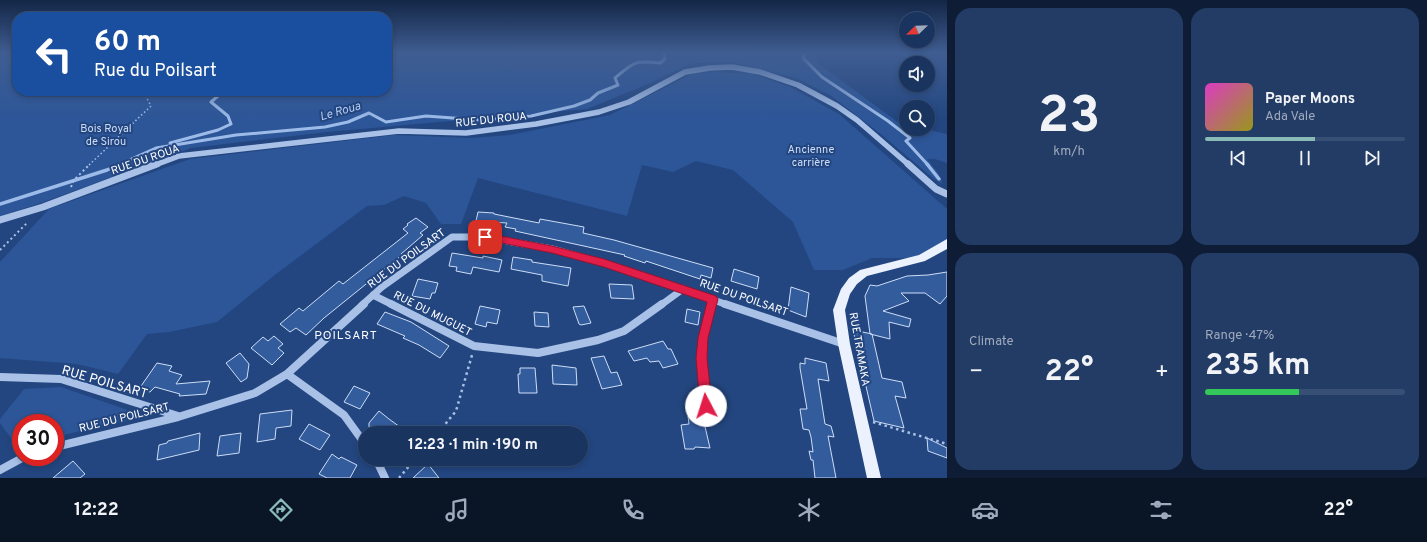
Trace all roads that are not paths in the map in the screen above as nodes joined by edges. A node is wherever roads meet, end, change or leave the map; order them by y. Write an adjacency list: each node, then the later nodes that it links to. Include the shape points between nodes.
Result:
1 (681, 74): 4 (street, RUE DU ROUA, via 629,102 600,112 536,124 466,133 399,131 179,156 43,207)
2 (767, 74): 3 (street, RUE DU ROUA, via 798,85 837,106 857,120 936,189)
3 (947, 194)
4 (0, 220)
5 (947, 243): 9 (main road, RUE TRAMAKA, via 921,258 864,274 853,281 845,292 840,310)
6 (683, 289): 7 (street, RUE DU POILSART, via 552,249 485,237 452,237); 7 (street, RUE DU MUGUET, via 624,331 598,340 538,353 474,346); 8 (street, RUE DU POILSART)
7 (373, 295): 10 (street, RUE DU POILSART)
8 (713, 299): 9 (street, RUE DU POILSART); 12 (street, via 703,338)
9 (844, 344): 20 (main road, RUE TRAMAKA)
10 (287, 374): 13 (street, RUE DU POILSART, via 255,394); 14 (street, via 344,415)
11 (0, 378): 13 (street, RUE POILSART, via 60,379)
12 (706, 406)
13 (178, 416): 15 (street, RUE DU POILSART)
14 (358, 434)
15 (64, 445)
16 (12, 464): 18 (street)
17 (379, 466): 19 (street)
18 (0, 470)
19 (385, 478)
20 (874, 478)

